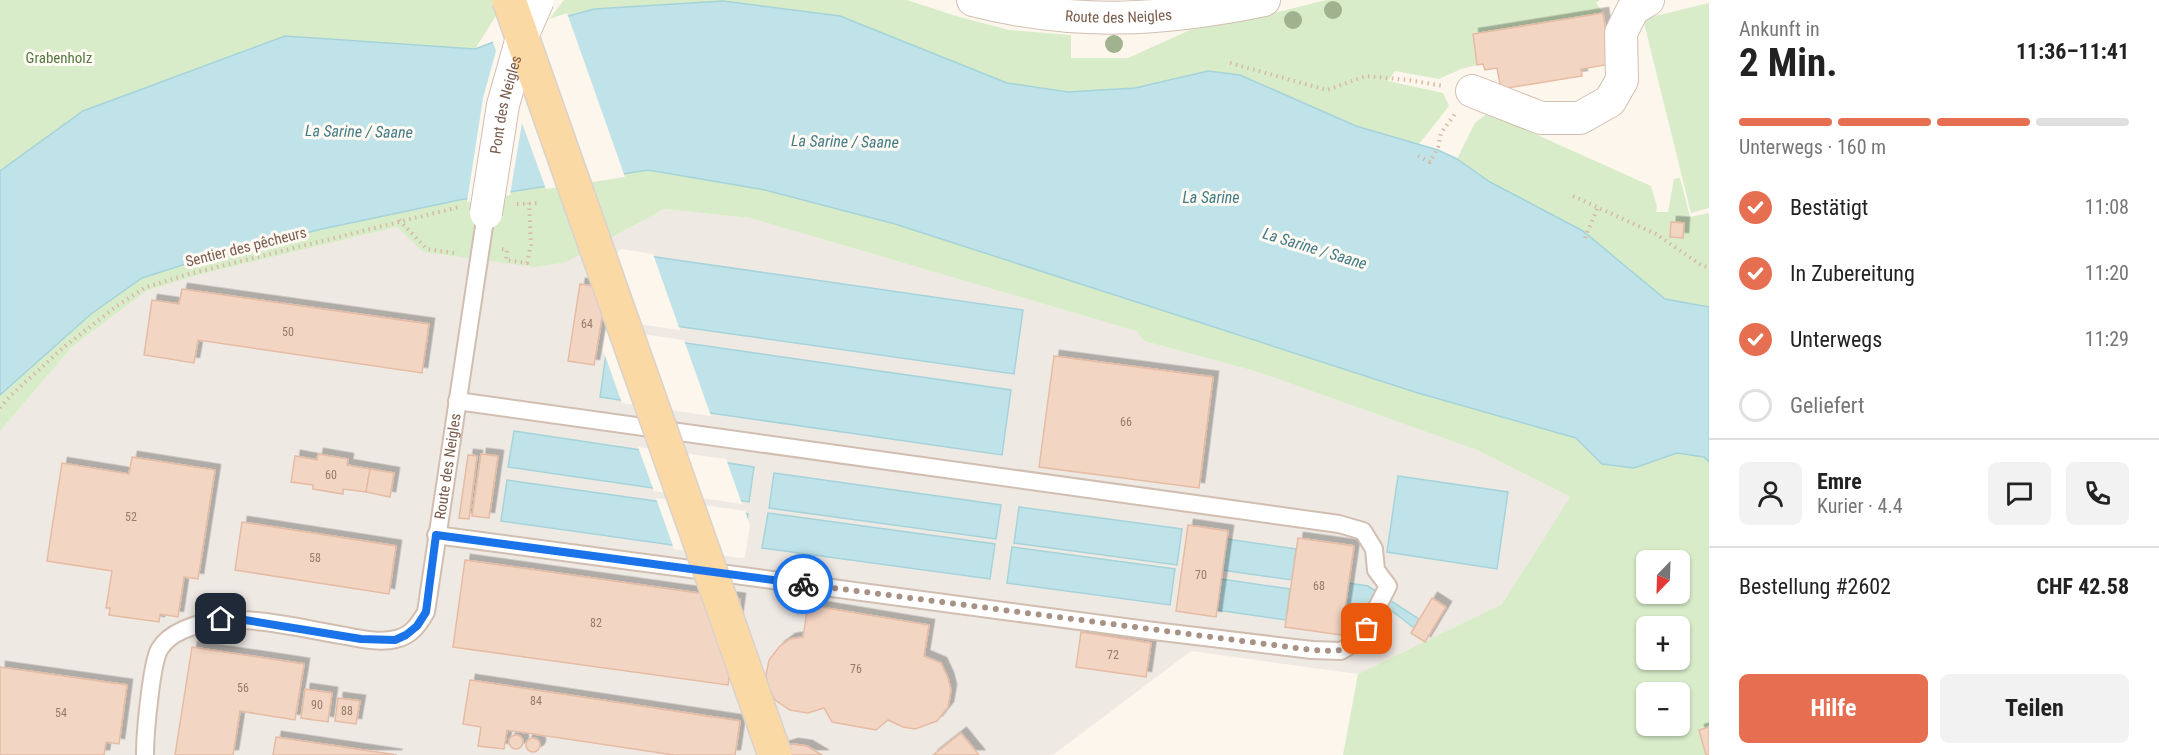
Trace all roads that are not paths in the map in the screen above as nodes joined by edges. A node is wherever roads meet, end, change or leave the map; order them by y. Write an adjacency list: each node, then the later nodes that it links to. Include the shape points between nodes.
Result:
1 (509, 0): 11 (main road, bridge)
2 (538, 0): 7 (street, Pont des Neigles, bridge, via 523,34 503,105)
3 (973, 0): 4 (street, Route des Neigles, via 1074,18 1210,11)
4 (1264, 0)
5 (1648, 0): 6 (street, via 1633,9 1621,33 1622,80 1610,101 1580,118 1541,118)
6 (1472, 91)
7 (485, 208): 8 (lane, Route des Neigles)
8 (457, 401): 9 (lane, Route des Neigles); 9 (lane, via 1339,524 1363,531 1374,549 1376,570 1388,586 1361,639 1341,651 1312,650)
9 (436, 535): 10 (lane, Route des Neigles, via 426,612 417,626 395,640 361,639 221,619 174,634 160,649 154,666)
10 (146, 755)
11 (775, 755)

